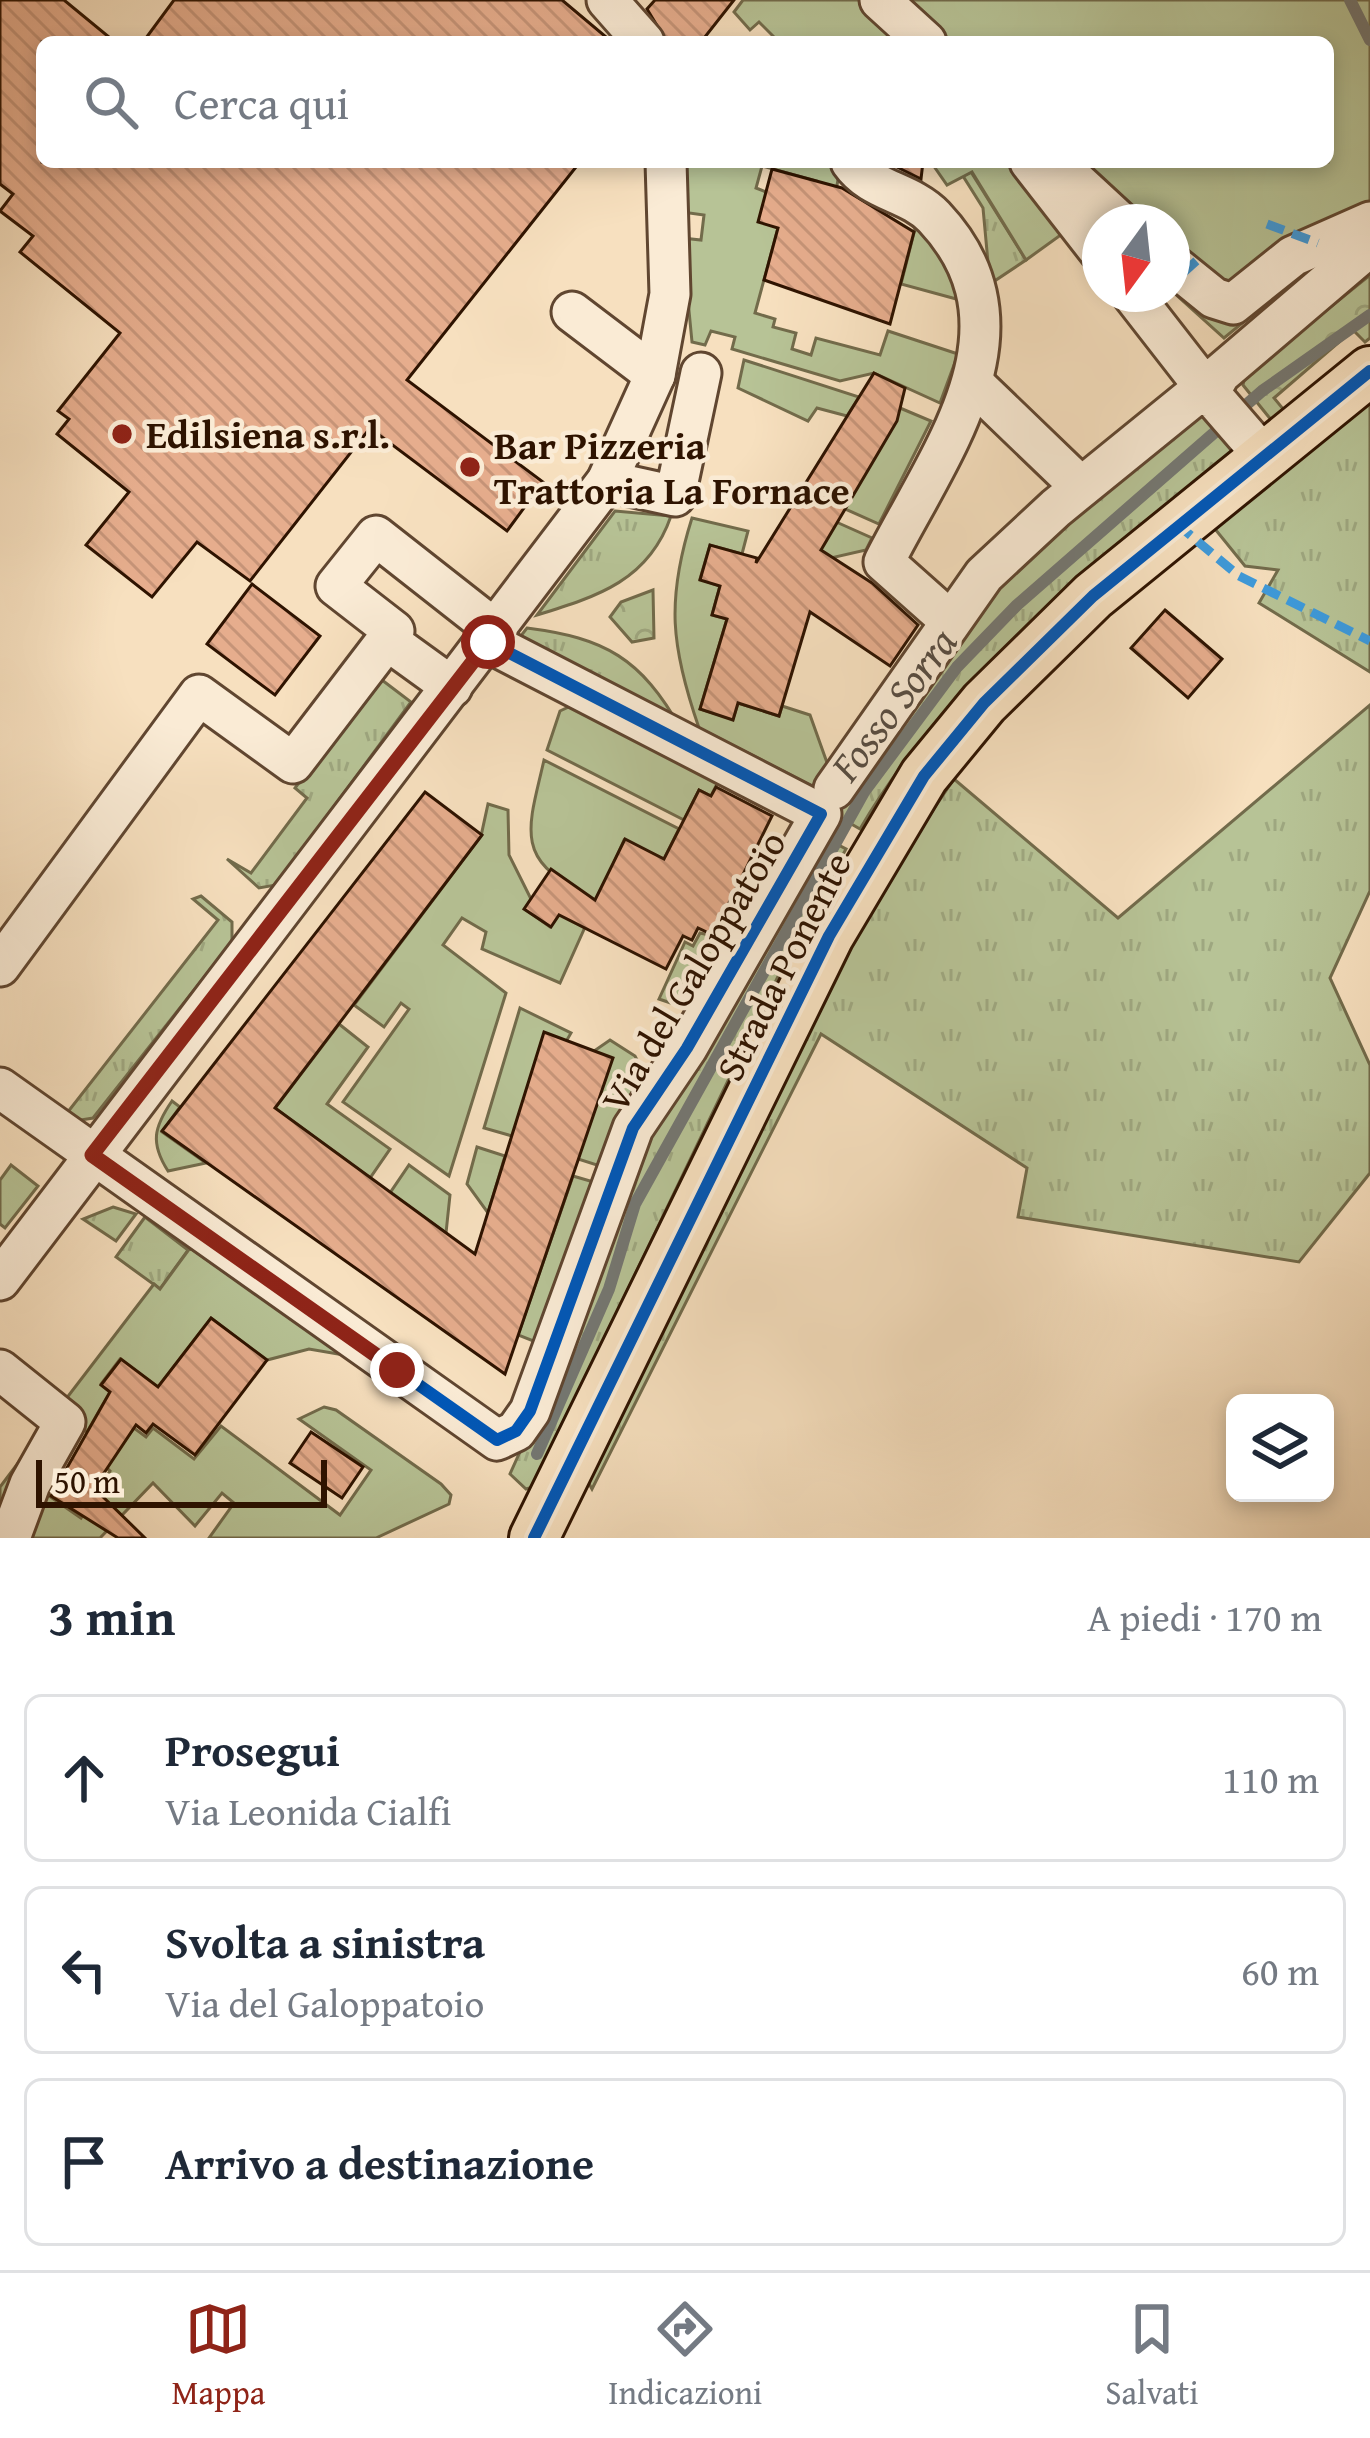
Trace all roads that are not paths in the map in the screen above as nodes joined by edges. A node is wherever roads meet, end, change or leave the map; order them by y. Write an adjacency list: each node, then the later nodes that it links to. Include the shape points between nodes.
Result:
1 (607, 0): 3 (street)
2 (880, 0): 4 (street)
3 (639, 36)
4 (919, 36)
5 (666, 168): 18 (street, via 670,294)
6 (857, 168): 19 (street, via 873,185 916,202 953,240 982,315)
7 (1035, 168): 11 (street)
8 (1062, 168): 9 (street)
9 (1100, 204)
10 (1370, 222): 13 (street, via 1293,256 1233,304)
11 (1082, 229)
12 (1370, 245): 20 (street, via 1220,374)
13 (1190, 279)
14 (572, 312): 18 (street)
15 (1146, 312): 20 (street)
16 (1370, 371): 21 (main road, Strada Ponente)
17 (701, 373): 22 (street, via 675,496)
18 (655, 376): 22 (street)
19 (974, 384): 23 (street); 24 (street, via 884,562)
20 (1214, 398): 21 (street); 23 (street, via 1195,394)
21 (1256, 447): 35 (main road, Strada Ponente, via 984,703 899,811 829,936)
22 (607, 482): 25 (street)
23 (1081, 487): 24 (street, via 1013,545)
24 (948, 619): 28 (street)
25 (492, 636): 26 (street, via 376,536 336,586 394,631); 27 (street); 31 (street, Via del Galoppatoio, via 821,814 633,1128 530,1412 516,1431 497,1440)
26 (387, 640): 27 (street); 29 (street, via 293,764 199,695)
27 (452, 687): 31 (street)
28 (834, 789)
29 (0, 966)
30 (0, 1088): 31 (street, Via del Galoppatoio)
31 (92, 1155): 32 (street)
32 (0, 1280)
33 (0, 1370): 34 (street, via 65,1422)
34 (10, 1538)
35 (534, 1538)

